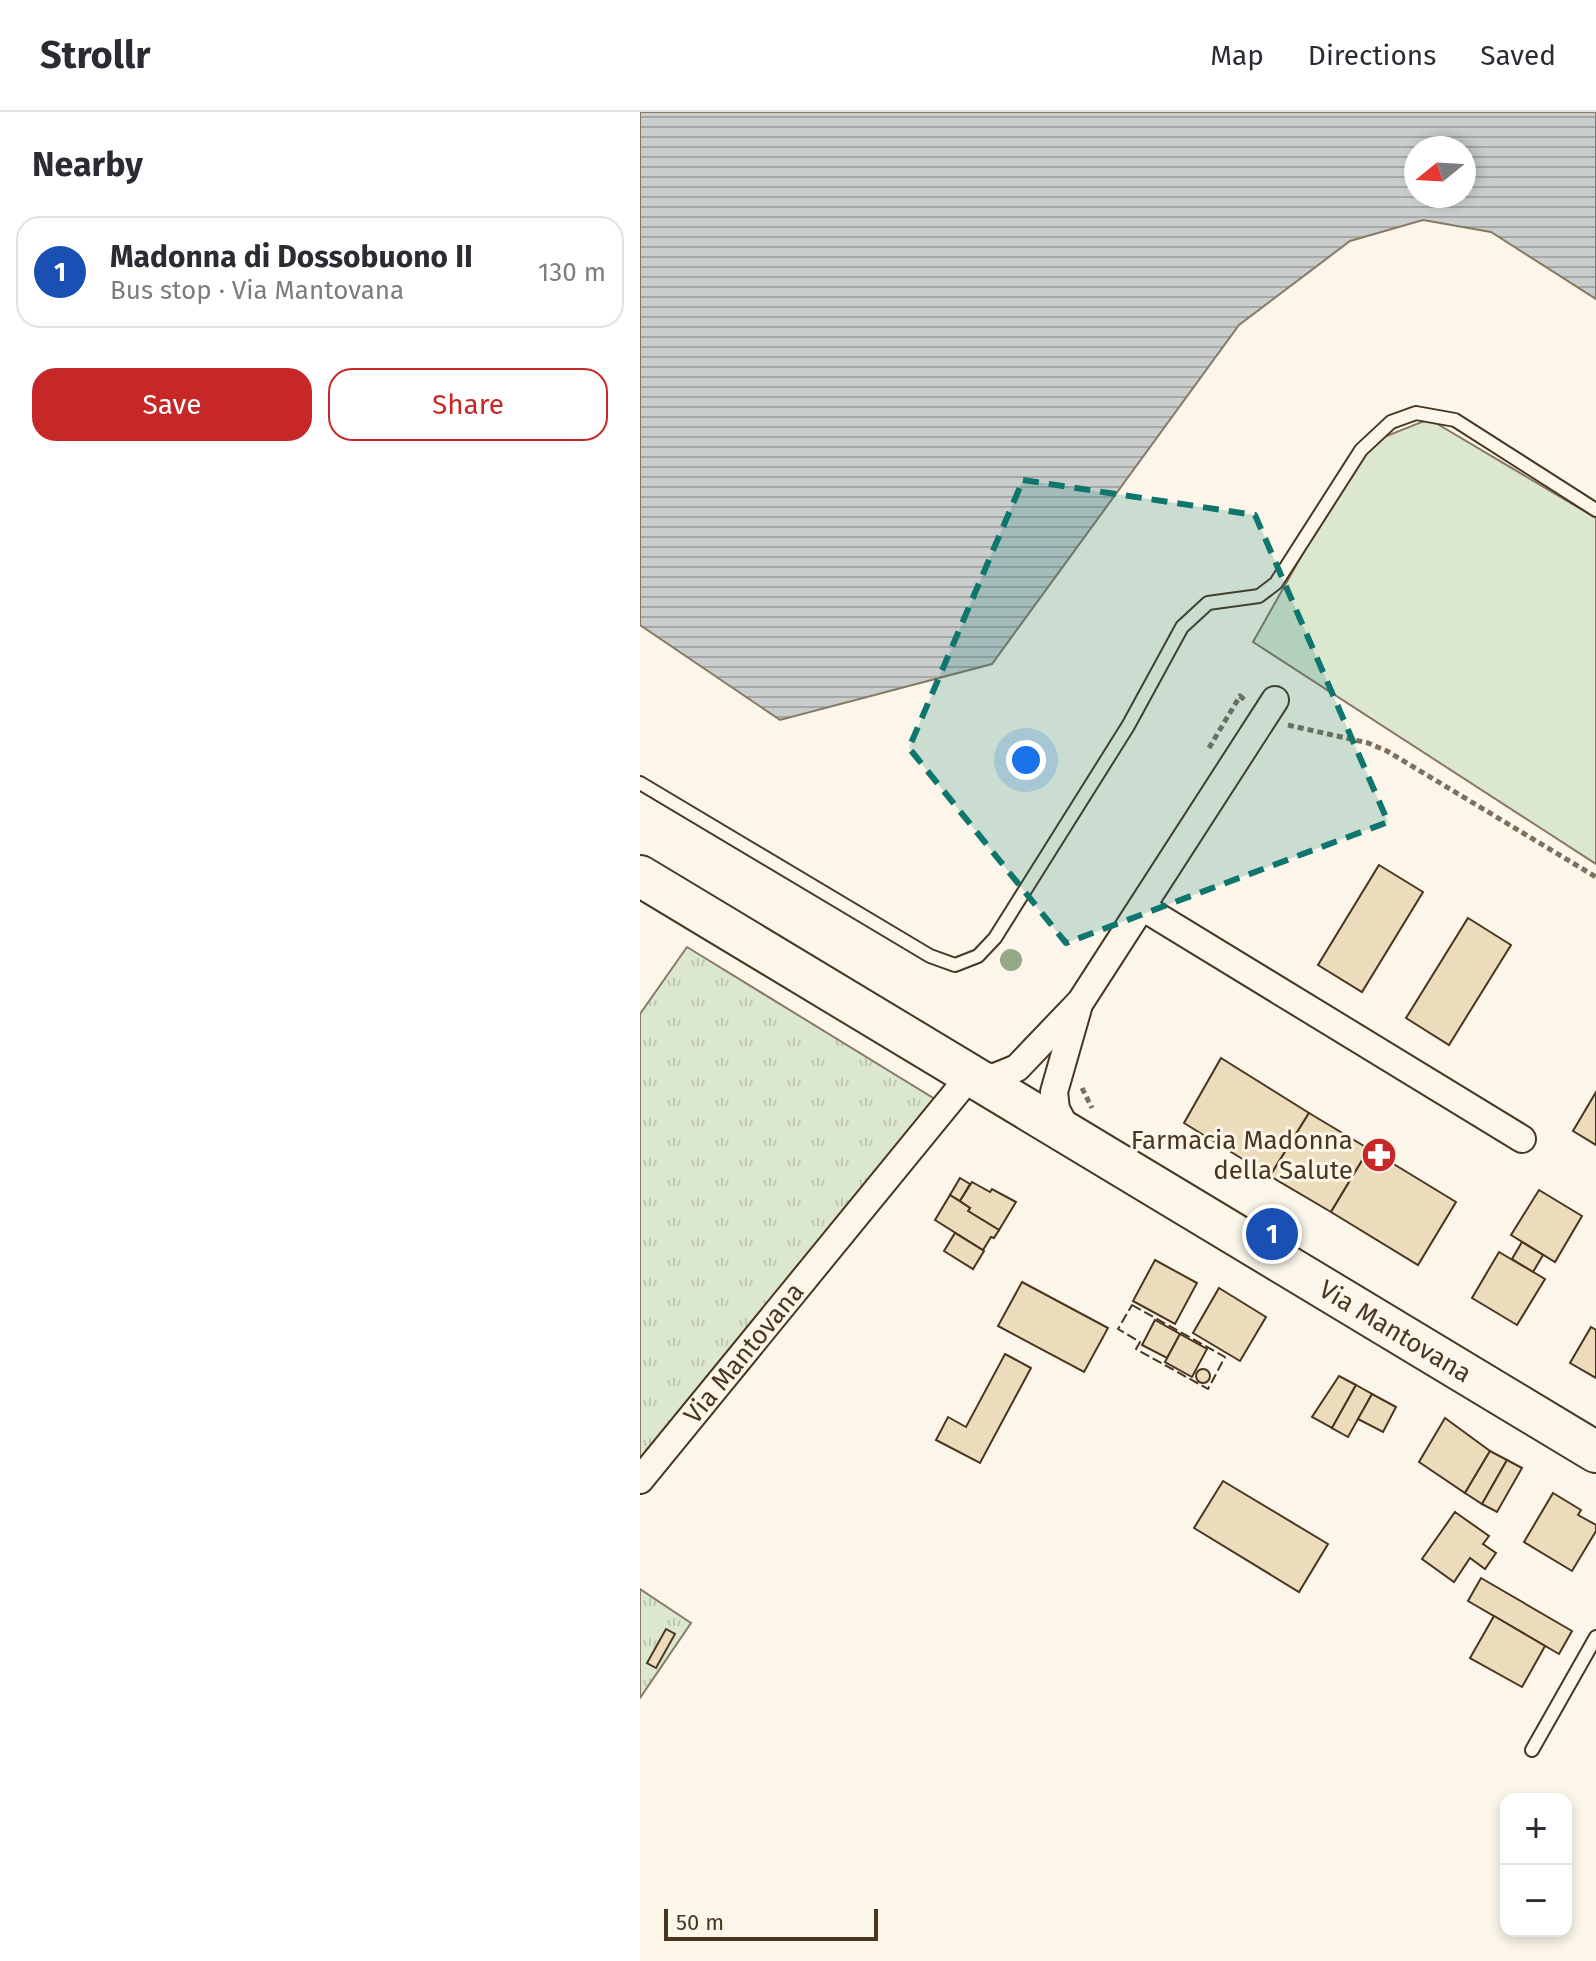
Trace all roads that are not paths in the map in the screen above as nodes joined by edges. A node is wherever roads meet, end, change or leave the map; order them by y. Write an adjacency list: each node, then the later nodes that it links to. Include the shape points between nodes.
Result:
1 (1596, 510): 3 (lane, via 1455,420 1416,413 1391,422 1361,450 1276,583 1259,596 1208,603 1182,627 1128,726 995,938 978,956 955,965 930,956)
2 (1275, 700): 5 (street)
3 (640, 783)
4 (640, 876): 7 (main road, Via Mantovana)
5 (1142, 907): 6 (street); 9 (street)
6 (1081, 1001): 7 (street, via 1017,1068 995,1077); 8 (street, via 1054,1092)
7 (970, 1076): 8 (main road, Via Mantovana); 11 (street, Via Mantovana)
8 (1070, 1136): 10 (main road, Via Mantovana)
9 (1522, 1139)
10 (1596, 1452)
11 (640, 1480)
12 (1596, 1637): 13 (lane)
13 (1532, 1750)

